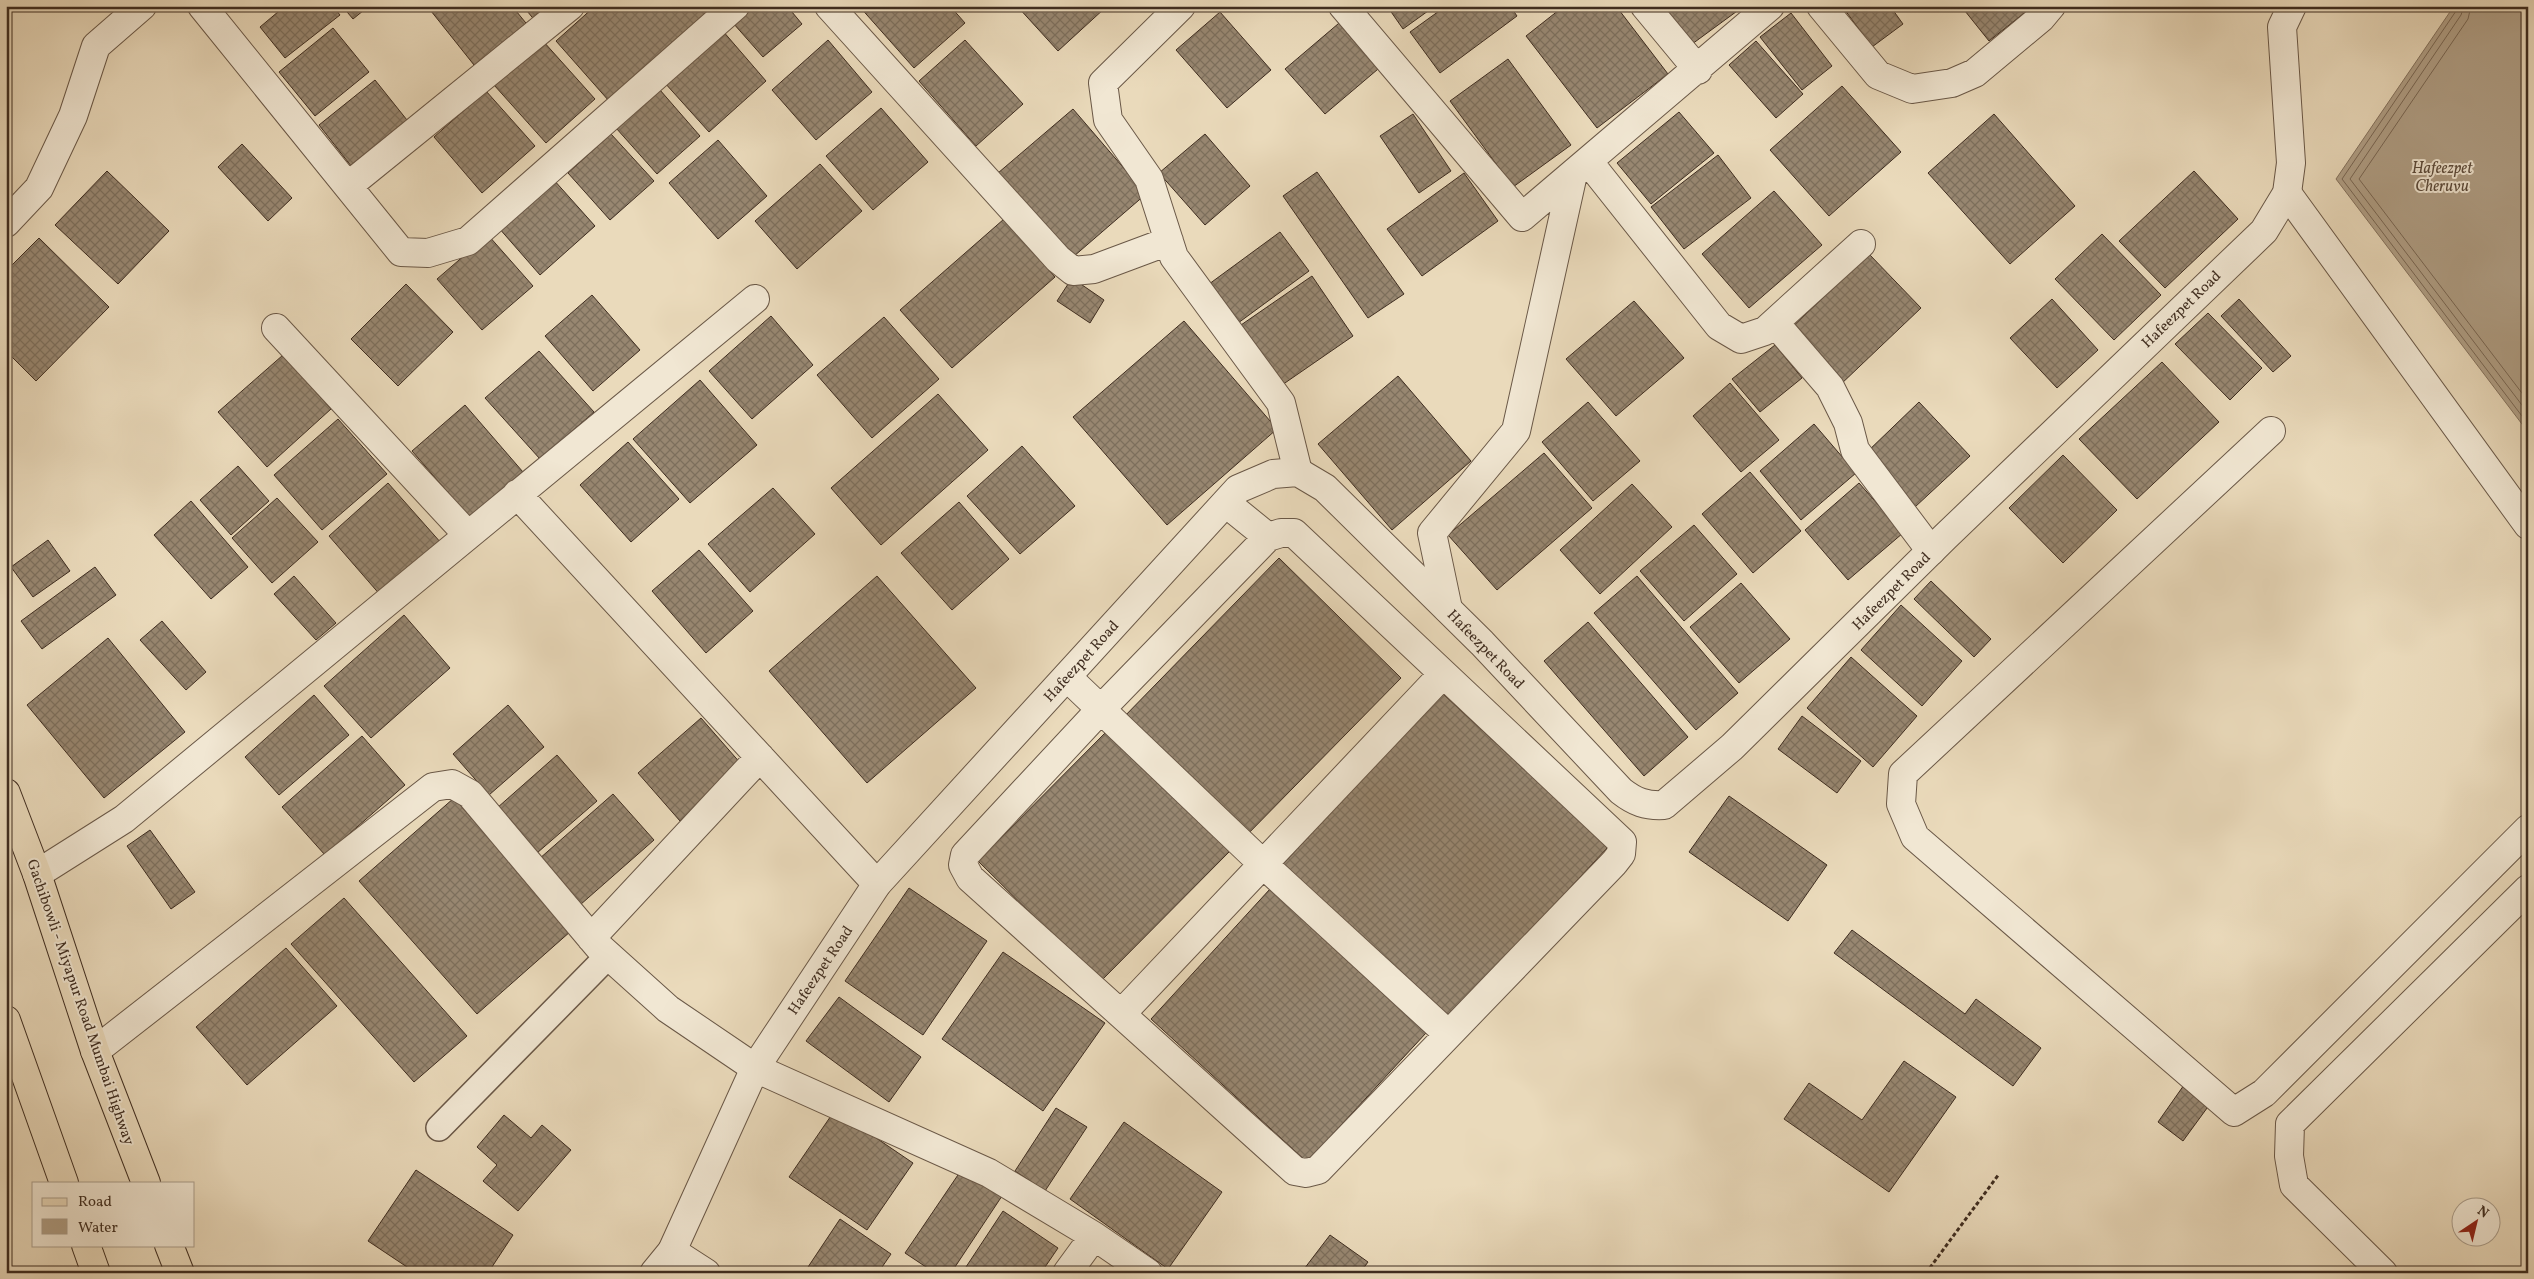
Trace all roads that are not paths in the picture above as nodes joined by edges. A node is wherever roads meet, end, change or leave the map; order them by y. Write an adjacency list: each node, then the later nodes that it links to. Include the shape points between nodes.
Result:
1 (142, 6): 17 (street, via 96,46 73,116 38,188)
2 (202, 6): 15 (street)
3 (570, 6): 15 (street)
4 (735, 6): 15 (street, via 468,241 428,253 402,252)
5 (829, 6): 18 (street, via 1058,259 1073,271 1094,269)
6 (1181, 6): 18 (street, via 1103,83 1108,120 1149,179)
7 (1344, 6): 14 (street, via 1522,217)
8 (1645, 6): 13 (street)
9 (1770, 6): 13 (street)
10 (1822, 6): 11 (street, via 1878,76 1912,89 1952,84 1975,73)
11 (2051, 6)
12 (2292, 6): 16 (street, Hafeezpet Road, via 2282,27 2291,163)
13 (1698, 70): 14 (street)
14 (1580, 167): 21 (street, via 1719,326 1741,339 1765,332); 31 (street, via 1516,431 1432,533)
15 (348, 186)
16 (2287, 193): 27 (street); 30 (street, Hafeezpet Road, via 2264,231)
17 (6, 223)
18 (1169, 241): 24 (street, via 1174,257 1281,403)
19 (1861, 244): 21 (street)
20 (755, 299): 25 (street)
21 (1774, 323): 30 (street, via 1830,387 1848,423 1855,450)
22 (276, 328): 28 (street)
23 (2271, 430): 37 (street, via 1903,774 1901,804 1915,837 2234,1112 2264,1093)
24 (1298, 472): 26 (street, Hafeezpet Road, via 1273,474 1238,489); 31 (street, Hafeezpet Road, via 1325,488)
25 (517, 494): 28 (street); 35 (street)
26 (1226, 503): 29 (street); 33 (street, Hafeezpet Road)
27 (2528, 525)
28 (467, 534): 39 (street, via 124,818)
29 (1268, 537): 32 (street, via 1294,533); 34 (street)
30 (1931, 551): 31 (street, Hafeezpet Road, via 1732,747 1664,805 1633,801 1621,791)
31 (1448, 609)
32 (1443, 674): 38 (street); 45 (street, via 1622,842 1621,854 1614,863)
33 (1067, 677): 34 (street); 40 (street, Hafeezpet Road)
34 (1101, 710): 38 (street); 43 (street, via 965,855 963,865 970,878)
35 (760, 756): 40 (street); 42 (street)
36 (6, 793): 39 (main road, Gachibowli - Miyapur Road Mumbai Highway)
37 (2528, 829)
38 (1264, 865): 43 (street); 45 (street)
39 (37, 874): 46 (main road, Gachibowli - Miyapur Road Mumbai Highway)
40 (878, 884): 47 (street, Hafeezpet Road)
41 (2528, 890): 61 (street, via 2290,1124 2289,1156 2294,1185)
42 (600, 947): 46 (street, via 470,794 452,784 433,787); 47 (street, via 668,1009); 48 (lane)
43 (1122, 1013): 45 (street, via 1295,1170 1306,1173 1318,1170)
44 (6, 1020): 49 (main road)
45 (1448, 1034)
46 (95, 1051): 50 (main road, Gachibowli - Miyapur Road Mumbai Highway)
47 (755, 1068): 51 (street, via 990,1173); 54 (street, Hafeezpet Road)
48 (439, 1128)
49 (64, 1182)
50 (146, 1182)
51 (1094, 1236): 59 (street); 60 (street)
52 (86, 1246): 55 (main road)
53 (170, 1246): 56 (main road)
54 (672, 1251): 57 (street, Hafeezpet Road); 58 (street)
55 (96, 1273)
56 (180, 1273)
57 (654, 1273)
58 (706, 1273)
59 (1067, 1273)
60 (1148, 1273)
61 (2383, 1273)

